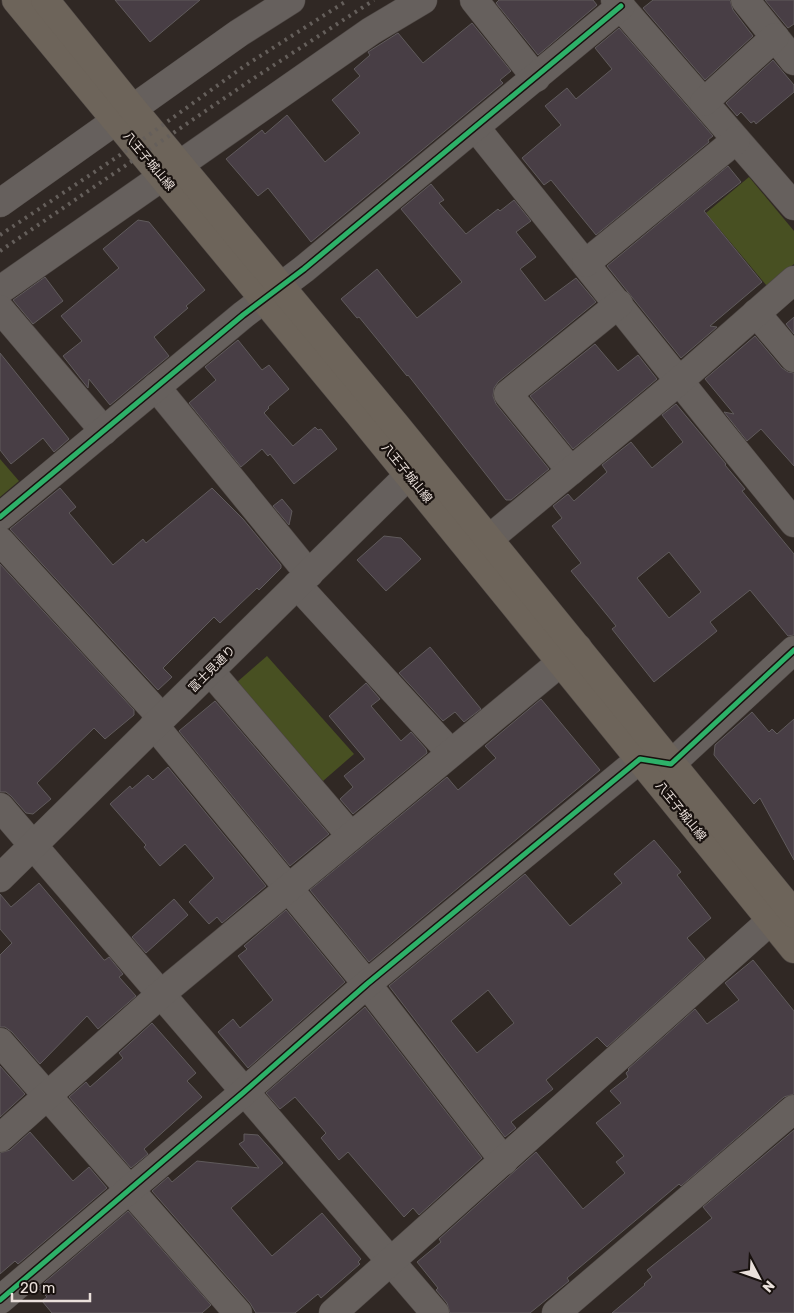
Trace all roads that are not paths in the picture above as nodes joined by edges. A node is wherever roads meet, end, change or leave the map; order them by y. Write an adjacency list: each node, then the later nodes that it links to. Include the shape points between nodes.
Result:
1 (16, 0): 12 (main road, 八王子城山線)
2 (44, 0): 12 (main road, 八王子城山線)
3 (291, 0): 12 (street)
4 (424, 0): 15 (street, via 371,31)
5 (474, 0): 10 (street)
6 (745, 0): 8 (street)
7 (618, 3): 10 (street); 11 (street)
8 (775, 38): 9 (street); 11 (street)
9 (794, 61)
10 (536, 78): 13 (street)
11 (704, 102): 14 (street)
12 (124, 115): 15 (main road, 八王子城山線); 16 (street)
13 (476, 128): 18 (street); 21 (street)
14 (736, 140): 17 (street); 18 (street)
15 (171, 170): 20 (street); 21 (main road, 八王子城山線)
16 (0, 203)
17 (794, 206)
18 (586, 263): 22 (street)
19 (794, 280): 24 (street)
20 (0, 290)
21 (272, 292): 27 (street); 29 (main road, 八王子城山線)
22 (619, 304): 26 (street); 30 (street, via 508,394)
23 (0, 309): 28 (street)
24 (756, 313): 25 (street); 26 (street)
25 (794, 358)
26 (678, 382): 30 (street); 32 (street)
27 (156, 387): 28 (street); 35 (street)
28 (104, 431): 31 (street)
29 (416, 467): 34 (main road, 八王子城山線); 35 (street, 富士見通り)
30 (571, 471): 34 (street)
31 (0, 517)
32 (794, 523)
33 (0, 541): 39 (street)
34 (480, 546): 37 (main road, 八王子城山線)
35 (303, 579): 38 (street, 富士見通り); 40 (street)
36 (794, 650): 42 (street)
37 (560, 662): 40 (street); 41 (main road, 八王子城山線); 42 (main road, 八王子城山線)
38 (210, 671): 39 (street, 富士見通り); 44 (street)
39 (158, 722): 45 (street, 富士見通り); 47 (street)
40 (451, 753): 44 (street)
41 (640, 759): 42 (street); 48 (main road, 八王子城山線); 50 (street)
42 (671, 764): 48 (main road, 八王子城山線)
43 (0, 807): 45 (street)
44 (351, 836): 47 (street)
45 (33, 845): 46 (street, 富士見通り); 51 (street)
46 (0, 878)
47 (288, 888): 50 (street); 51 (street)
48 (786, 910): 49 (main road, 八王子城山線); 57 (street)
49 (794, 949)
50 (367, 984): 53 (street); 57 (street)
51 (161, 994): 53 (street); 54 (street)
52 (0, 1042): 54 (street)
53 (244, 1092): 58 (street); 59 (street)
54 (47, 1096): 56 (street); 58 (street)
55 (794, 1109): 64 (street)
56 (0, 1138)
57 (504, 1161): 59 (street)
58 (130, 1190): 60 (street); 61 (street)
59 (390, 1260): 62 (street); 63 (street)
60 (0, 1300)
61 (238, 1313)
62 (333, 1313)
63 (435, 1313)
64 (556, 1313)

